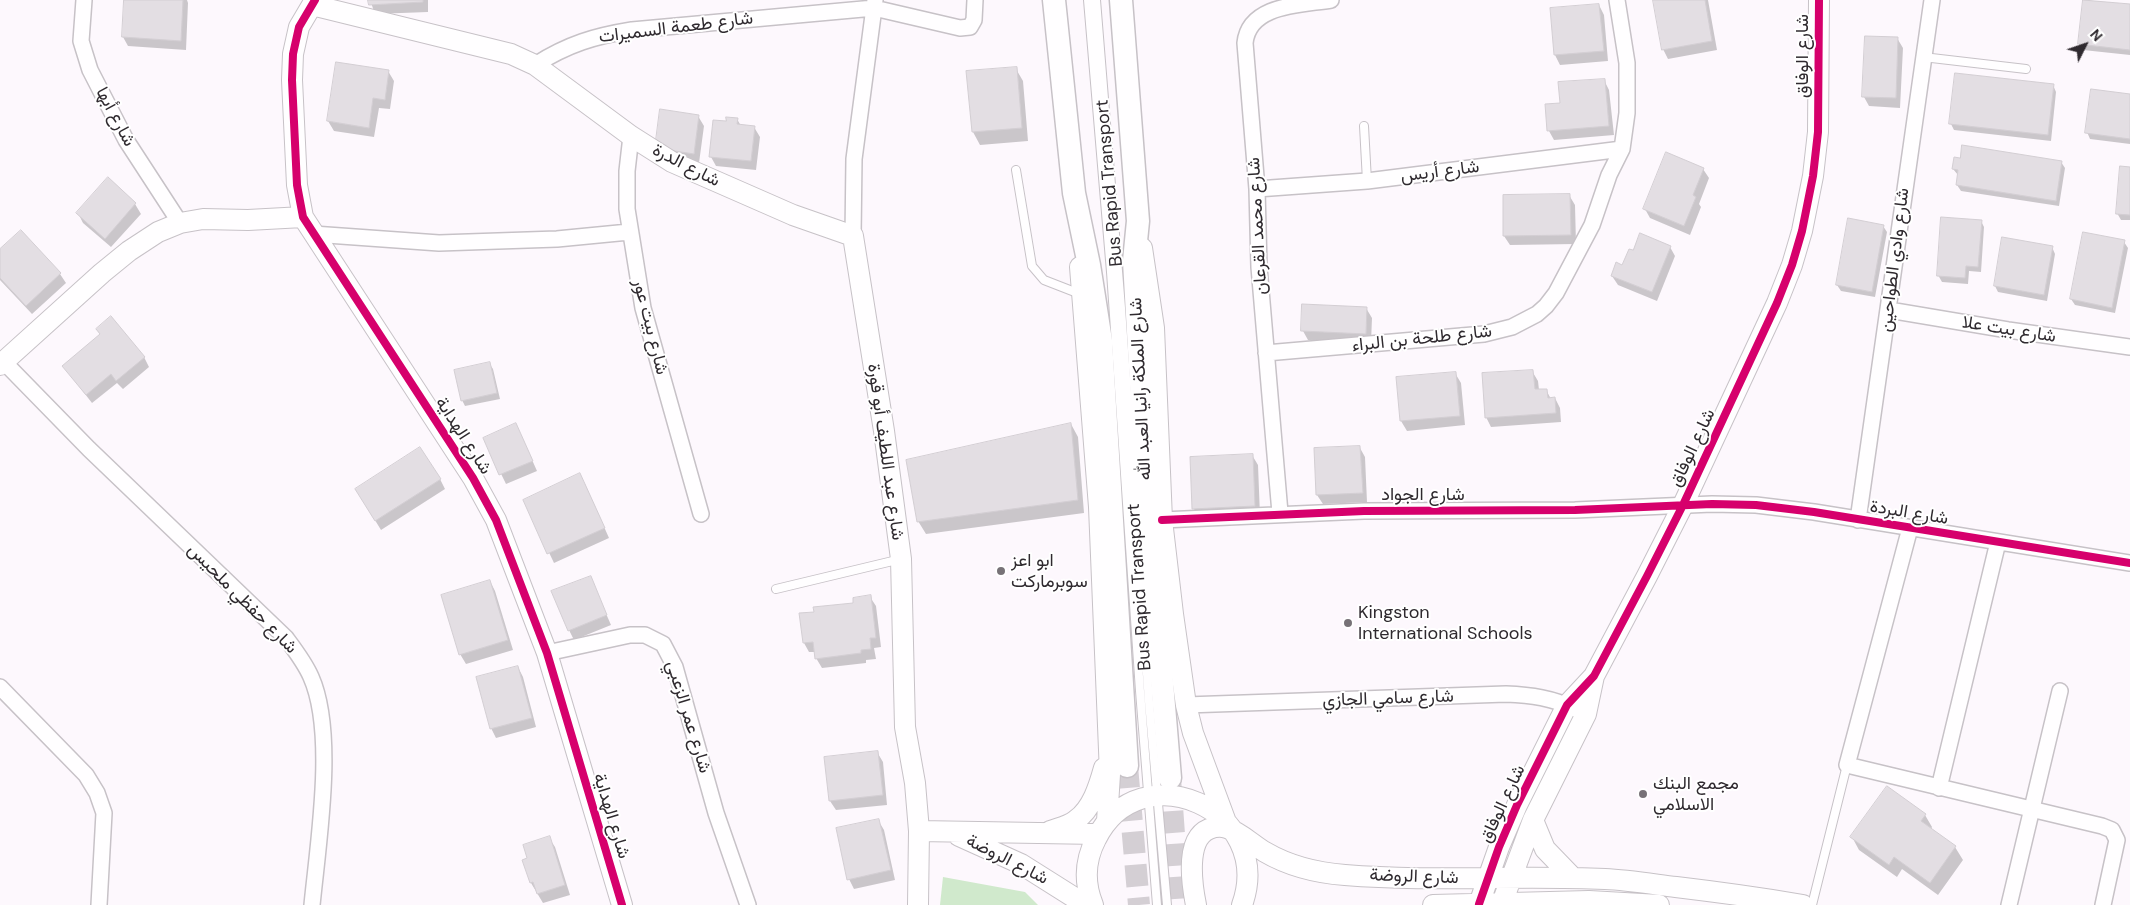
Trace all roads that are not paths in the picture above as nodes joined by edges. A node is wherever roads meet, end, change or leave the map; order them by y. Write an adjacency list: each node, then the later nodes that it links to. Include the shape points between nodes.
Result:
1 (84, 0): 24 (street, شارع أبها, via 81,41 90,70 126,140)
2 (975, 0): 12 (street, شارع طعمة السميرات, via 974,20 970,27 960,28)
3 (1054, 0): 22 (main road, شارع الملكة رانيا العبد الله)
4 (1088, 0): 54 (lane, Bus Rapid Transport)
5 (1096, 0): 54 (lane, Bus Rapid Transport, via 1149,702)
6 (1121, 0): 23 (main road, شارع الملكة رانيا العبد الله)
7 (1331, 0): 21 (street, شارع محمد القرعان, via 1268,12 1248,29 1244,43)
8 (1617, 0): 18 (street, شارع طلحة بن البراء, via 1627,71 1627,113)
9 (1818, 0): 33 (street, شارع الوفاق, via 1818,132 1802,231 1777,303)
10 (1932, 0): 13 (street, شارع وادي الطواحين)
11 (314, 3): 14 (street, via 490,48); 25 (street, شارع الهداية, via 299,27 292,80 297,185)
12 (874, 4): 14 (street, شارع طعمة السميرات, via 608,34 586,39); 27 (street, شارع عبد اللطيف أبو قورة, via 854,158)
13 (1923, 57): 15 (lane); 29 (street, شارع وادي الطواحين)
14 (536, 65): 17 (street, شارع الدرة)
15 (2026, 69)
16 (1364, 126): 20 (lane)
17 (631, 136): 26 (street, شارع بيت عور, via 626,209); 27 (street, شارع الدرة, via 672,162 737,192)
18 (1622, 149): 20 (street, شارع أريس); 31 (street, شارع طلحة بن البراء, via 1584,242 1556,293 1536,314 1512,327 1484,334)
19 (1016, 170): 28 (lane, via 1032,266 1044,280)
20 (1367, 181): 21 (street, شارع أريس)
21 (1257, 189): 31 (street, شارع محمد القرعان)
22 (1074, 193): 28 (street); 52 (main road, شارع الملكة رانيا العبد الله, via 1101,341)
23 (1138, 221): 36 (street, via 1154,328); 54 (main road, شارع الملكة رانيا العبد الله, via 1134,261)
24 (180, 223): 25 (street, via 203,219); 32 (street, via 158,232 129,251)
25 (308, 225): 26 (street, via 438,243 557,239); 43 (street, شارع الهداية, via 486,501)
26 (629, 232): 35 (street, شارع بيت عور, via 643,308)
27 (853, 236): 40 (street, شارع عبد اللطيف أبو قورة)
28 (1082, 295): 50 (street, via 1099,508)
29 (1889, 310): 30 (street, شارع بيت علا); 37 (street, شارع وادي الطواحين)
30 (2130, 347)
31 (1266, 353): 34 (street, شارع محمد القرعان)
32 (2, 363): 68 (street, شارع حفظي ملحيس, via 286,638 311,676 322,722 323,759)
33 (1683, 505): 34 (street, شارع الجواد, via 1575,510); 37 (street, شارع البردة, via 1763,506); 44 (street, شارع الوفاق)
34 (1280, 513): 36 (street, شارع الجواد)
35 (701, 514)
36 (1162, 520): 47 (street)
37 (1858, 520): 38 (street, شارع البردة)
38 (1910, 528): 39 (street, شارع البردة); 51 (street)
39 (1998, 542): 41 (street, شارع البردة); 53 (street)
40 (901, 559): 42 (lane); 59 (street, شارع عبد اللطيف أبو قورة, via 905,727)
41 (2130, 564)
42 (776, 589)
43 (547, 653): 69 (street, شارع الهداية); 70 (street, شارع عمر الزعبي, via 630,635 645,635 663,644 675,667 716,812)
44 (1594, 676): 48 (street, شارع الوفاق); 49 (street, شارع الوفاق)
45 (0, 687): 67 (street, via 86,775 97,792 104,813)
46 (2060, 691): 55 (street)
47 (1186, 705): 48 (street, شارع سامي الجازي, via 1506,694 1532,695); 57 (street, via 1193,733)
48 (1567, 705): 49 (street, شارع سامي الجازي); 62 (street, شارع الوفاق, via 1517,805)
49 (1586, 714): 56 (street, شارع الوفاق)
50 (1108, 754): 58 (street, via 1110,774); 61 (street, via 1100,784 1084,812 1076,820)
51 (1847, 765): 53 (street); 81 (lane)
52 (1127, 766)
53 (1939, 788): 55 (street)
54 (1159, 790): 57 (street, via 1207,806); 58 (street, via 1127,806); 74 (lane, Bus Rapid Transport); 75 (lane, Bus Rapid Transport)
55 (2032, 810): 82 (street); 83 (street, via 2102,826 2115,834 2117,840)
56 (1533, 820): 63 (street, شارع الوفاق); 64 (street, via 1545,849)
57 (1230, 827): 62 (street, شارع الروضة, via 1266,853 1314,871 1344,875); 76 (street, شارع الروضة, via 1207,830 1194,843); 77 (street, via 1240,843 1247,868)
58 (1103, 828): 61 (street, شارع الروضة); 73 (street, via 1089,857 1087,870)
59 (919, 831): 60 (street, شارع الروضة); 71 (street, شارع عبد اللطيف أبو قورة)
60 (952, 833): 61 (street, شارع الروضة); 72 (street, شارع الروضة, via 1021,864)
61 (1046, 833)
62 (1488, 878): 63 (street, شارع الروضة); 65 (street, شارع الوفاق)
63 (1511, 878): 64 (street, شارع الروضة); 66 (street, شارع الوفاق)
64 (1573, 878): 80 (street, شارع الروضة, via 1625,881)
65 (1479, 904): 66 (street, شارع الروضة); 78 (street, شارع الروضة)
66 (1502, 904): 79 (street, شارع الروضة, via 1589,900)
67 (99, 905)
68 (312, 905)
69 (622, 905)
70 (748, 905)
71 (918, 905)
72 (1086, 905)
73 (1093, 905)
74 (1158, 905)
75 (1167, 905)
76 (1196, 905)
77 (1242, 905)
78 (1433, 905)
79 (1659, 905)
80 (1803, 905)
81 (1812, 905)
82 (2009, 905)
83 (2103, 905)

